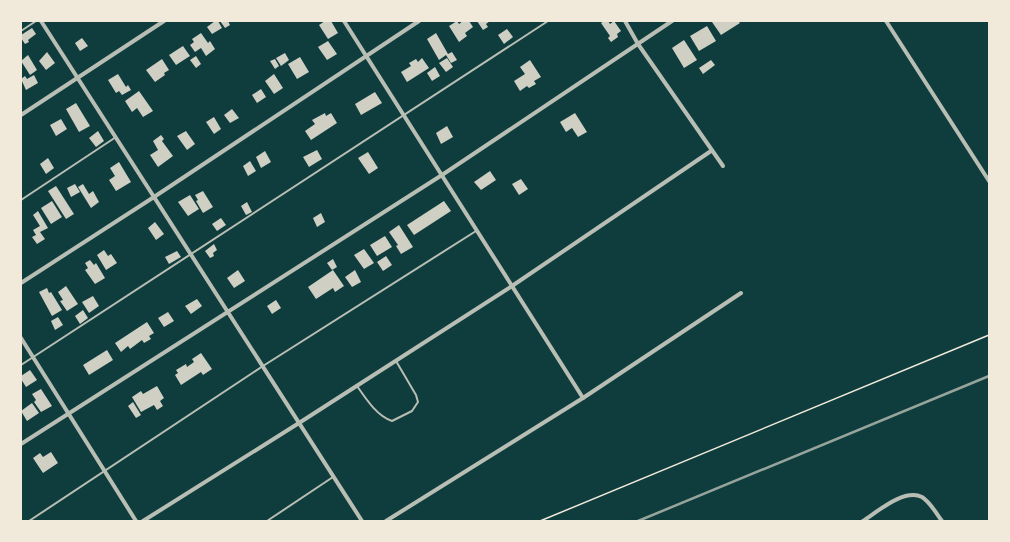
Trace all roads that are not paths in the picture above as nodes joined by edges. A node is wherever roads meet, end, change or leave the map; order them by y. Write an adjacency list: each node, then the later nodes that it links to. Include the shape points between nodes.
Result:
1 (36, 21): 10 (lane)
2 (41, 21): 13 (street)
3 (164, 21): 13 (street)
4 (344, 21): 12 (street)
5 (419, 21): 12 (street)
6 (548, 21): 15 (lane)
7 (625, 21): 11 (street)
8 (672, 21): 11 (street)
9 (886, 21): 20 (street)
10 (21, 31)
11 (638, 44): 17 (street); 19 (street)
12 (366, 56): 15 (street); 21 (street)
13 (77, 78): 14 (street); 16 (street)
14 (21, 116)
15 (404, 116): 19 (street); 24 (lane)
16 (116, 137): 21 (street); 22 (lane)
17 (711, 151): 18 (street); 26 (street)
18 (723, 166)
19 (442, 175): 23 (street); 28 (street)
20 (989, 181)
21 (154, 197): 24 (street); 25 (street)
22 (21, 200)
23 (477, 230): 26 (street); 33 (lane)
24 (191, 254): 28 (street); 30 (lane)
25 (21, 283)
26 (512, 286): 31 (street); 35 (street)
27 (741, 293): 35 (street)
28 (228, 312): 33 (street); 36 (street)
29 (21, 338): 30 (street)
30 (33, 357): 32 (lane); 36 (street)
31 (396, 361): 34 (street); 34 (lane, via 416,395 418,402 412,411 392,421 384,418)
32 (21, 365)
33 (262, 366): 37 (street); 39 (lane)
34 (357, 386): 37 (street)
35 (583, 398): 46 (street)
36 (68, 413): 38 (street); 39 (street)
37 (300, 423): 40 (street); 43 (street)
38 (21, 444)
39 (104, 470): 41 (lane); 42 (street)
40 (334, 477): 44 (lane); 45 (street)
41 (29, 521)
42 (136, 521)
43 (143, 521)
44 (268, 521)
45 (362, 521)
46 (386, 521)
47 (863, 521): 48 (street, via 894,500 915,495 922,497)
48 (942, 521)

